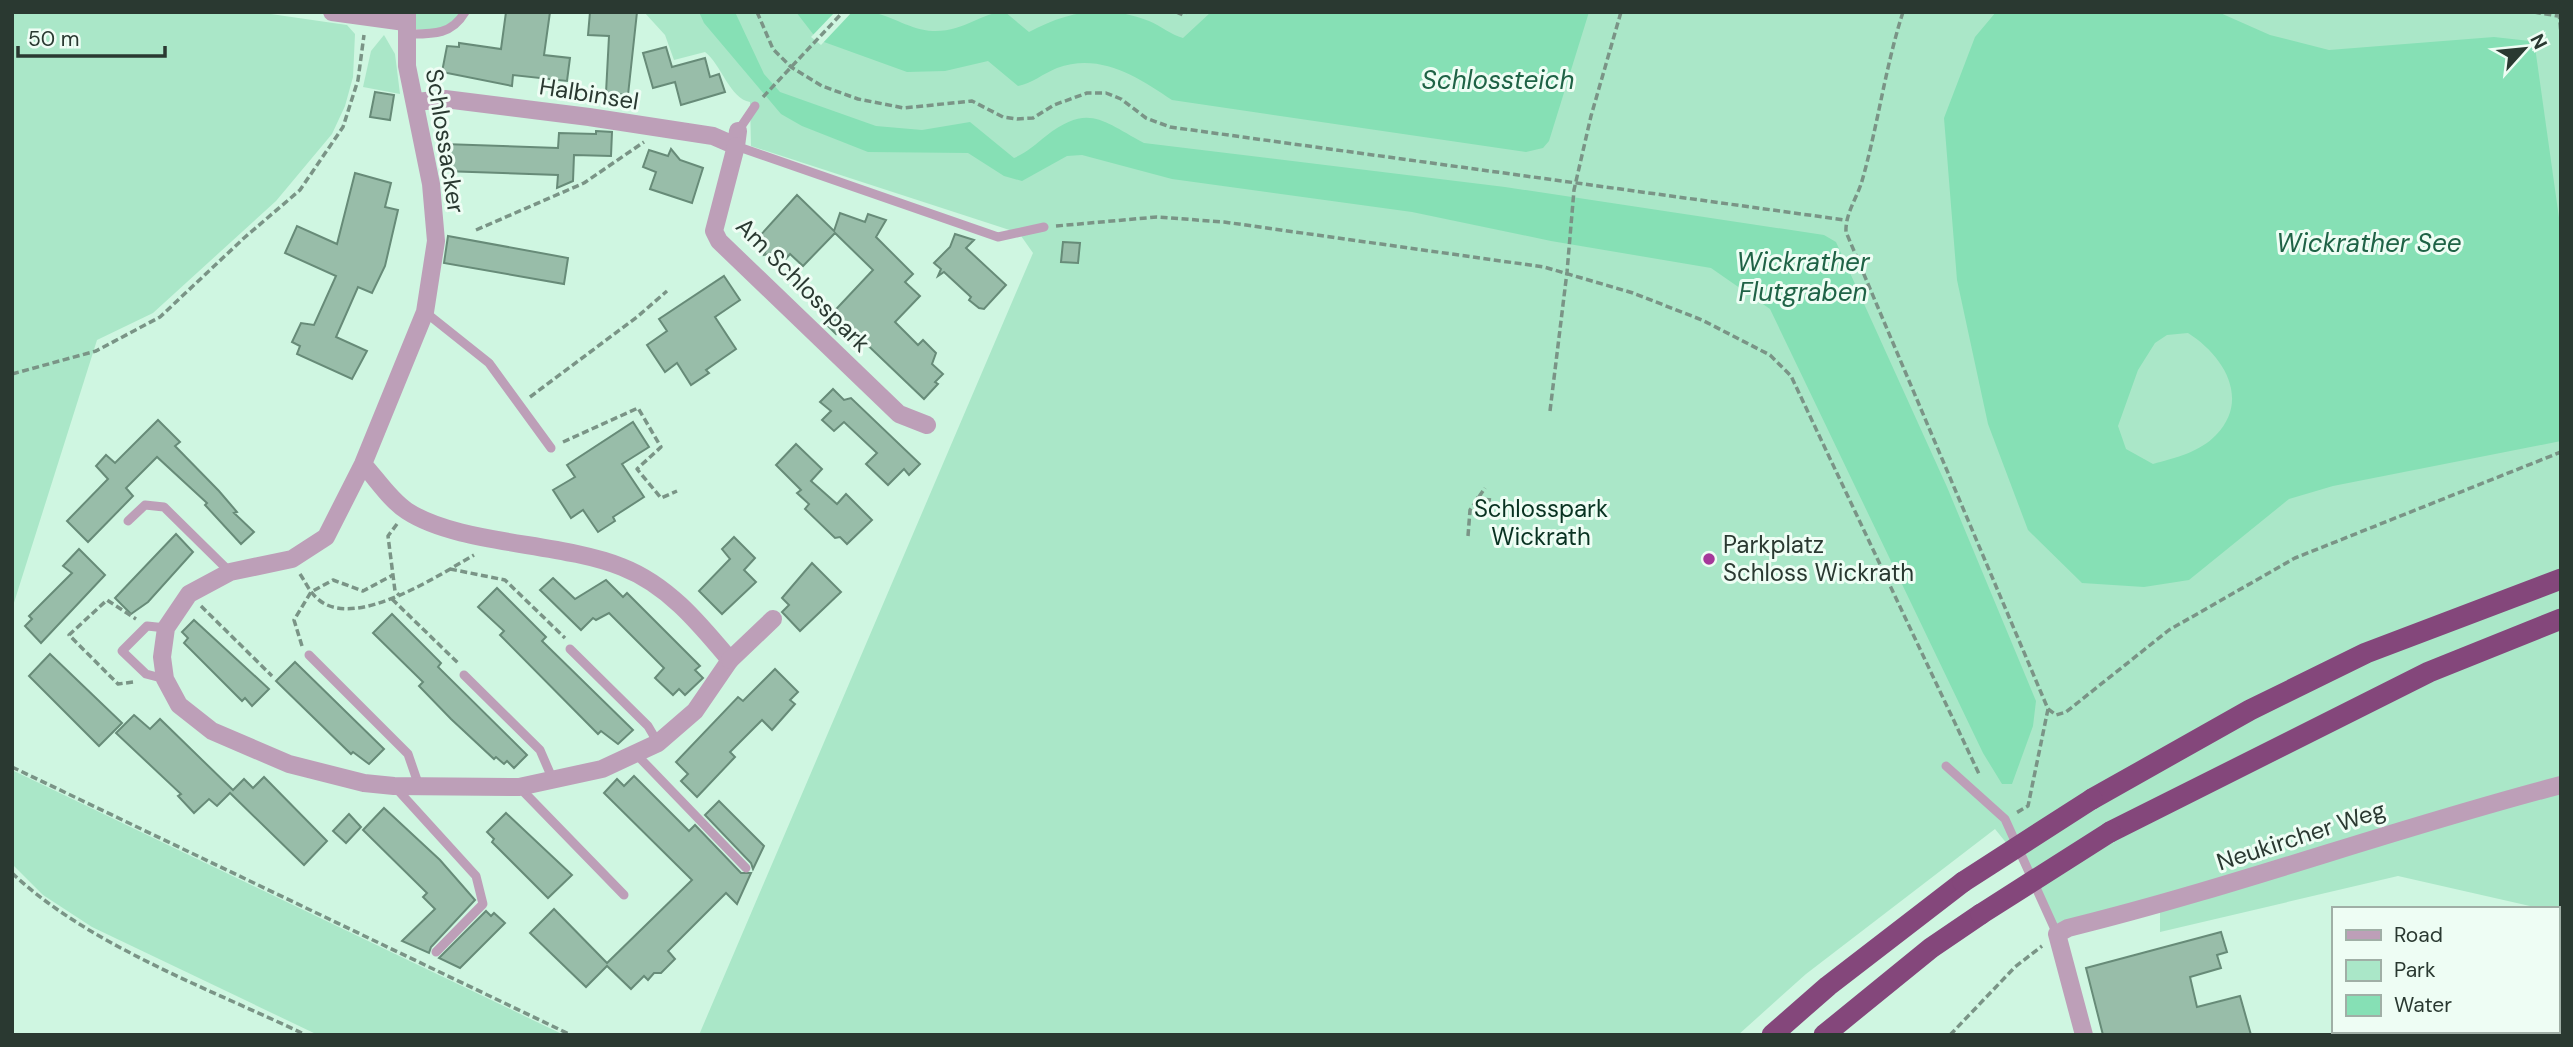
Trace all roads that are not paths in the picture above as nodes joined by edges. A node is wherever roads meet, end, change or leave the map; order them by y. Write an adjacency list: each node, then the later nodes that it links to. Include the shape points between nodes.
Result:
1 (332, 12): 3 (street)
2 (465, 12): 3 (lane, via 459,23 440,34)
3 (406, 23): 4 (street, Schlossacker, via 407,66)
4 (416, 102): 6 (street, Halbinsel, via 445,99); 8 (street, Schlossacker, via 436,241)
5 (755, 106): 6 (lane)
6 (737, 138): 7 (lane, via 998,237); 9 (street, Am Schlosspark, via 714,230 719,241 899,414)
7 (1044, 228)
8 (425, 312): 10 (lane, via 489,363); 11 (street, Schlossacker)
9 (927, 425)
10 (551, 448)
11 (363, 464): 13 (street, Schlossacker, via 326,537 292,559); 20 (street, via 406,510 472,533 586,554 625,568 665,591)
12 (128, 521): 13 (lane, via 145,505 164,507)
13 (230, 572): 17 (street, Schlossacker, via 189,594)
14 (2561, 579): 35 (highway, bridge, via 2367,653 2250,710 2092,799 1964,882)
15 (773, 619): 20 (street, Schlossacker)
16 (2561, 619): 36 (highway, bridge, via 2429,672 2110,832 1931,948)
17 (166, 628): 22 (street, Schlossacker); 22 (lane, via 147,626 122,651 146,674)
18 (570, 649): 23 (lane, via 648,726)
19 (309, 655): 29 (lane, via 408,754)
20 (730, 660): 23 (street, Schlossacker, via 695,711)
21 (464, 675): 26 (lane, via 540,750)
22 (165, 679): 28 (street, Schlossacker, via 179,705 212,731 289,764)
23 (658, 743): 24 (street, Schlossacker)
24 (636, 754): 26 (street, Schlossacker, via 602,769); 31 (lane)
25 (1946, 766): 33 (lane, via 2006,819)
26 (554, 780): 30 (street, Schlossacker)
27 (2561, 785): 33 (street, Neukircher Weg)
28 (394, 786): 29 (street, Schlossacker); 34 (lane, via 477,876 483,904)
29 (419, 786): 30 (street, Schlossacker)
30 (519, 787): 32 (lane)
31 (746, 868)
32 (624, 895)
33 (2057, 934): 37 (street)
34 (436, 952)
35 (1772, 1035)
36 (1824, 1035)
37 (2084, 1035)

